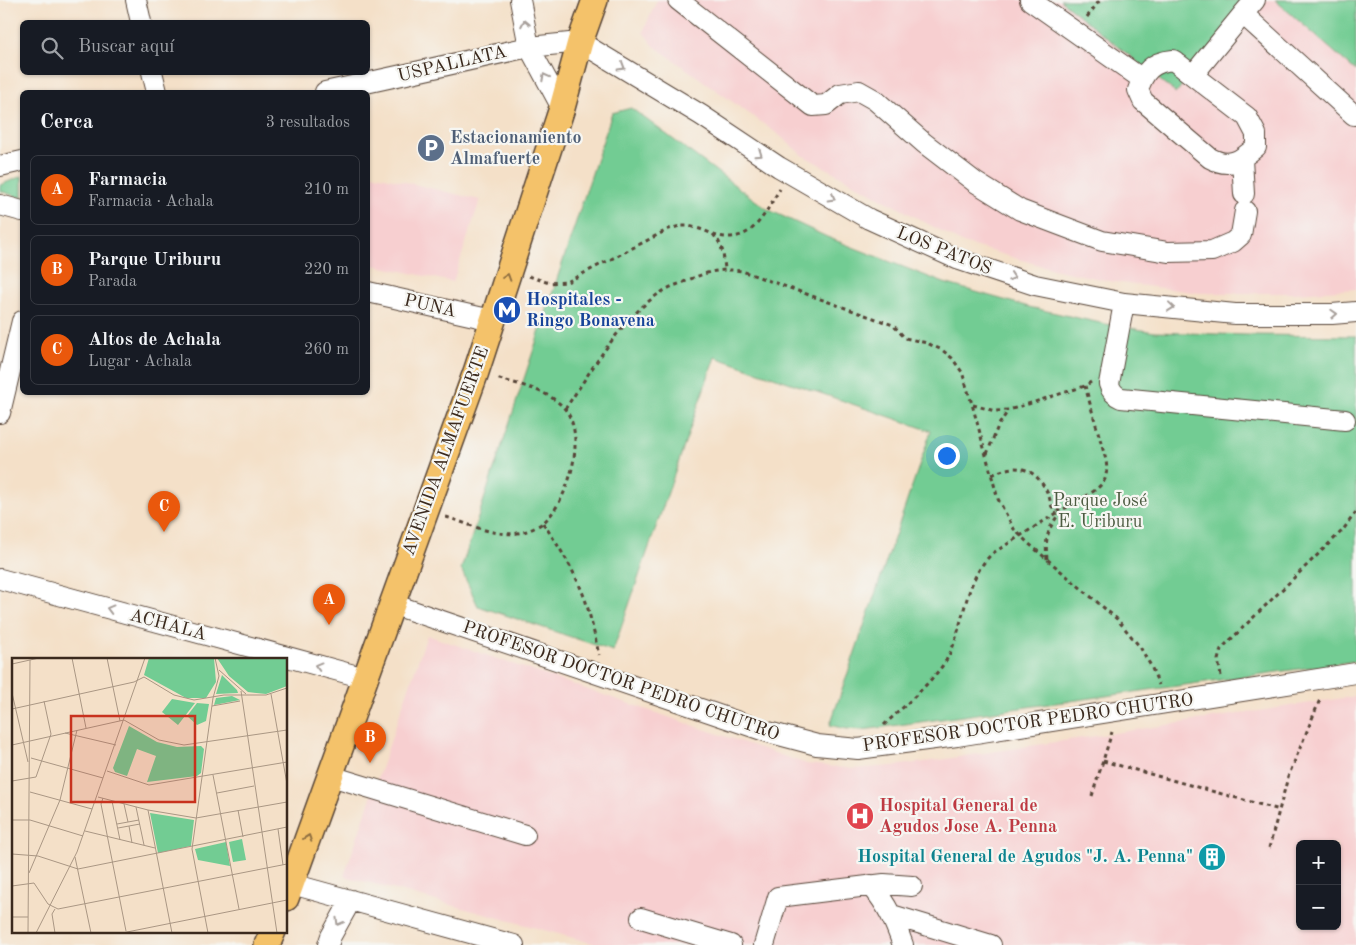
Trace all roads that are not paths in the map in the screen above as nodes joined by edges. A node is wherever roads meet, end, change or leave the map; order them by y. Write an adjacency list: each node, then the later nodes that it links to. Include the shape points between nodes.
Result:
1 (136, 0): 7 (street)
2 (520, 0): 9 (street, one-way to 2)
3 (595, 0): 8 (main road, AVENIDA ALMAFUERTE)
4 (678, 0): 17 (street, via 813,106 826,104 840,94 859,92 875,100 975,182 1020,210 1102,241 1168,252 1212,251 1233,242 1241,235 1244,202)
5 (1030, 0): 12 (street)
6 (1249, 7): 11 (street); 16 (street)
7 (141, 20)
8 (580, 42): 9 (street, USPALLATA); 15 (main road, AVENIDA ALMAFUERTE); 23 (street, LOS PATOS, one-way to 23, via 701,115 790,174 869,219 957,260 1035,285)
9 (529, 47): 14 (street, USPALLATA); 15 (street, one-way to 9)
10 (153, 75): 13 (street)
11 (1193, 75): 12 (street, via 1173,60 1152,66); 17 (street, via 1247,117 1256,134 1256,147)
12 (1142, 79): 17 (street, via 1138,90 1143,100 1210,158 1219,163)
13 (156, 90)
14 (333, 90)
15 (562, 108): 25 (main road, AVENIDA ALMAFUERTE, one-way to 15)
16 (1354, 115)
17 (1242, 159)
18 (20, 161): 19 (street)
19 (0, 166)
20 (0, 206): 21 (street)
21 (20, 211)
22 (370, 292): 25 (street, PUNA)
23 (1124, 303): 24 (street, LOS PATOS, one-way to 24, via 1235,314); 28 (street, via 1110,384 1116,396)
24 (1356, 312)
25 (492, 320): 30 (main road, AVENIDA ALMAFUERTE)
26 (20, 329): 27 (street)
27 (0, 413)
28 (1345, 420)
29 (0, 579): 32 (street, ACHALA, one-way to 29)
30 (392, 604): 31 (street, PROFESOR DOCTOR PEDRO CHUTRO, via 768,732 817,745 858,749); 32 (main road, AVENIDA ALMAFUERTE)
31 (1356, 673)
32 (365, 678): 33 (main road, AVENIDA ALMAFUERTE)
33 (331, 776): 34 (street); 37 (main road, AVENIDA ALMAFUERTE, one-way to 33)
34 (524, 835)
35 (871, 885): 36 (street); 39 (street); 47 (street, via 778,897)
36 (912, 886)
37 (289, 891): 38 (street)
38 (351, 900): 42 (street); 44 (street, one-way to 44)
39 (892, 915): 48 (street); 49 (street)
40 (641, 918): 46 (street)
41 (273, 932): 43 (main road)
42 (453, 937): 45 (street)
43 (267, 945)
44 (328, 945)
45 (514, 945)
46 (731, 945)
47 (764, 945)
48 (902, 945)
49 (991, 945)

